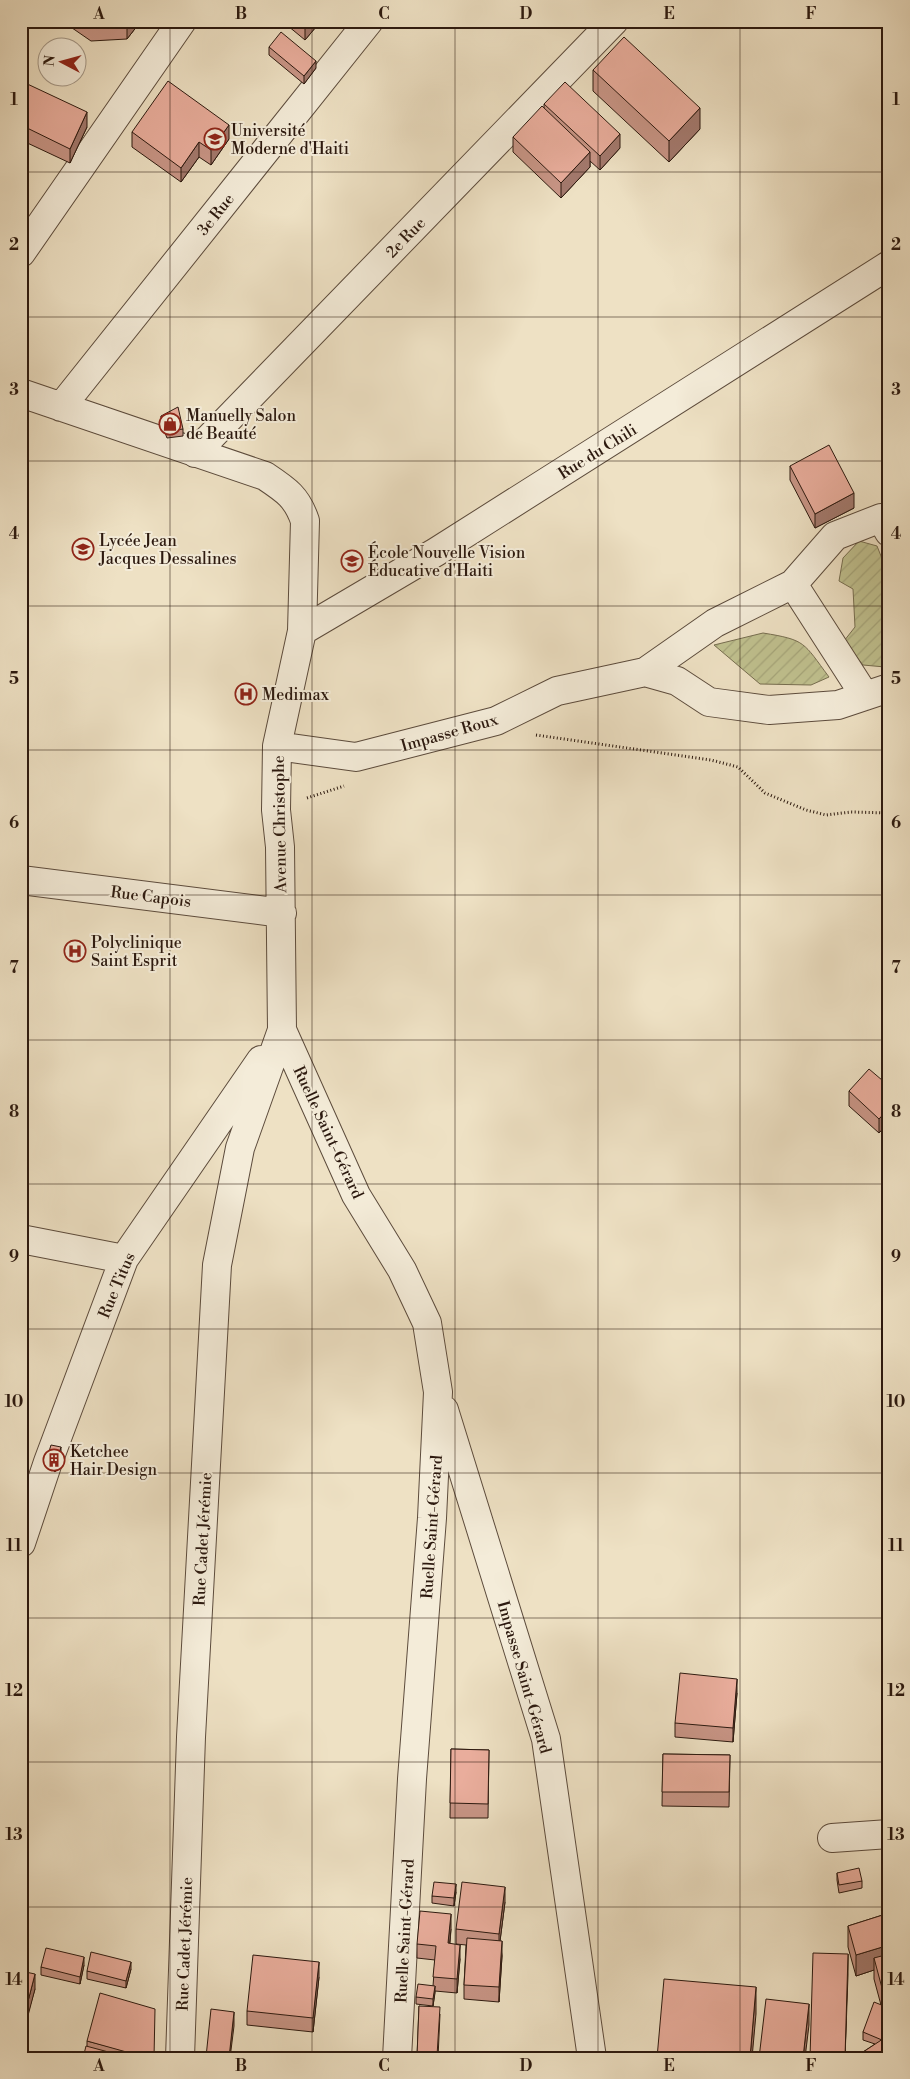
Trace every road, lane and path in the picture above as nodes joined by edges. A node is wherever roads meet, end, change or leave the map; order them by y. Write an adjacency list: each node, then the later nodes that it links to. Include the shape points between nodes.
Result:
1 (182, 21): 4 (street)
2 (369, 21): 7 (street, 3e Rue)
3 (614, 21): 8 (street, 2e Rue)
4 (21, 253)
5 (889, 265): 11 (street, Rue du Chili, via 436,552)
6 (21, 393): 7 (street, Avenue Christophe)
7 (61, 407): 8 (street, Avenue Christophe)
8 (195, 453): 11 (street, Avenue Christophe, via 265,476 288,491 300,505 305,521)
9 (889, 532): 10 (street, Impasse Roux, via 881,518 835,536)
10 (793, 584): 12 (street, Impasse Roux, via 715,623); 13 (street)
11 (302, 631): 15 (street, Avenue Christophe)
12 (645, 672): 13 (street, Impasse Roux, via 677,681 709,702 769,710 838,705); 15 (street, Impasse Roux, via 558,691 496,721 356,757)
13 (877, 692)
14 (530, 734): 18 (path, via 711,760 738,767 765,793 789,805 826,814)
15 (278, 746): 17 (street, Avenue Christophe)
16 (346, 786): 17 (path, via 312,795)
17 (276, 810): 20 (street, Avenue Christophe)
18 (889, 813)
19 (21, 880): 20 (street, Rue Capois)
20 (282, 913): 21 (street, Avenue Christophe)
21 (282, 1030): 23 (street, Rue Titus); 24 (street, Ruelle Saint-Gérard, via 356,1195 402,1270 427,1323); 28 (street, Rue Cadet Jérémie, via 240,1148 217,1265 191,1737)
22 (21, 1239): 23 (street)
23 (124, 1260): 25 (street, Rue Titus, via 48,1462)
24 (438, 1392): 29 (street, Ruelle Saint-Gérard); 32 (street, Impasse Saint-Gérard, via 546,1739)
25 (21, 1544)
26 (889, 1834): 27 (street)
27 (832, 1838)
28 (180, 2058)
29 (397, 2058)
30 (518, 2058): 31 (path, via 530,2055)
31 (535, 2058)
32 (592, 2058)

